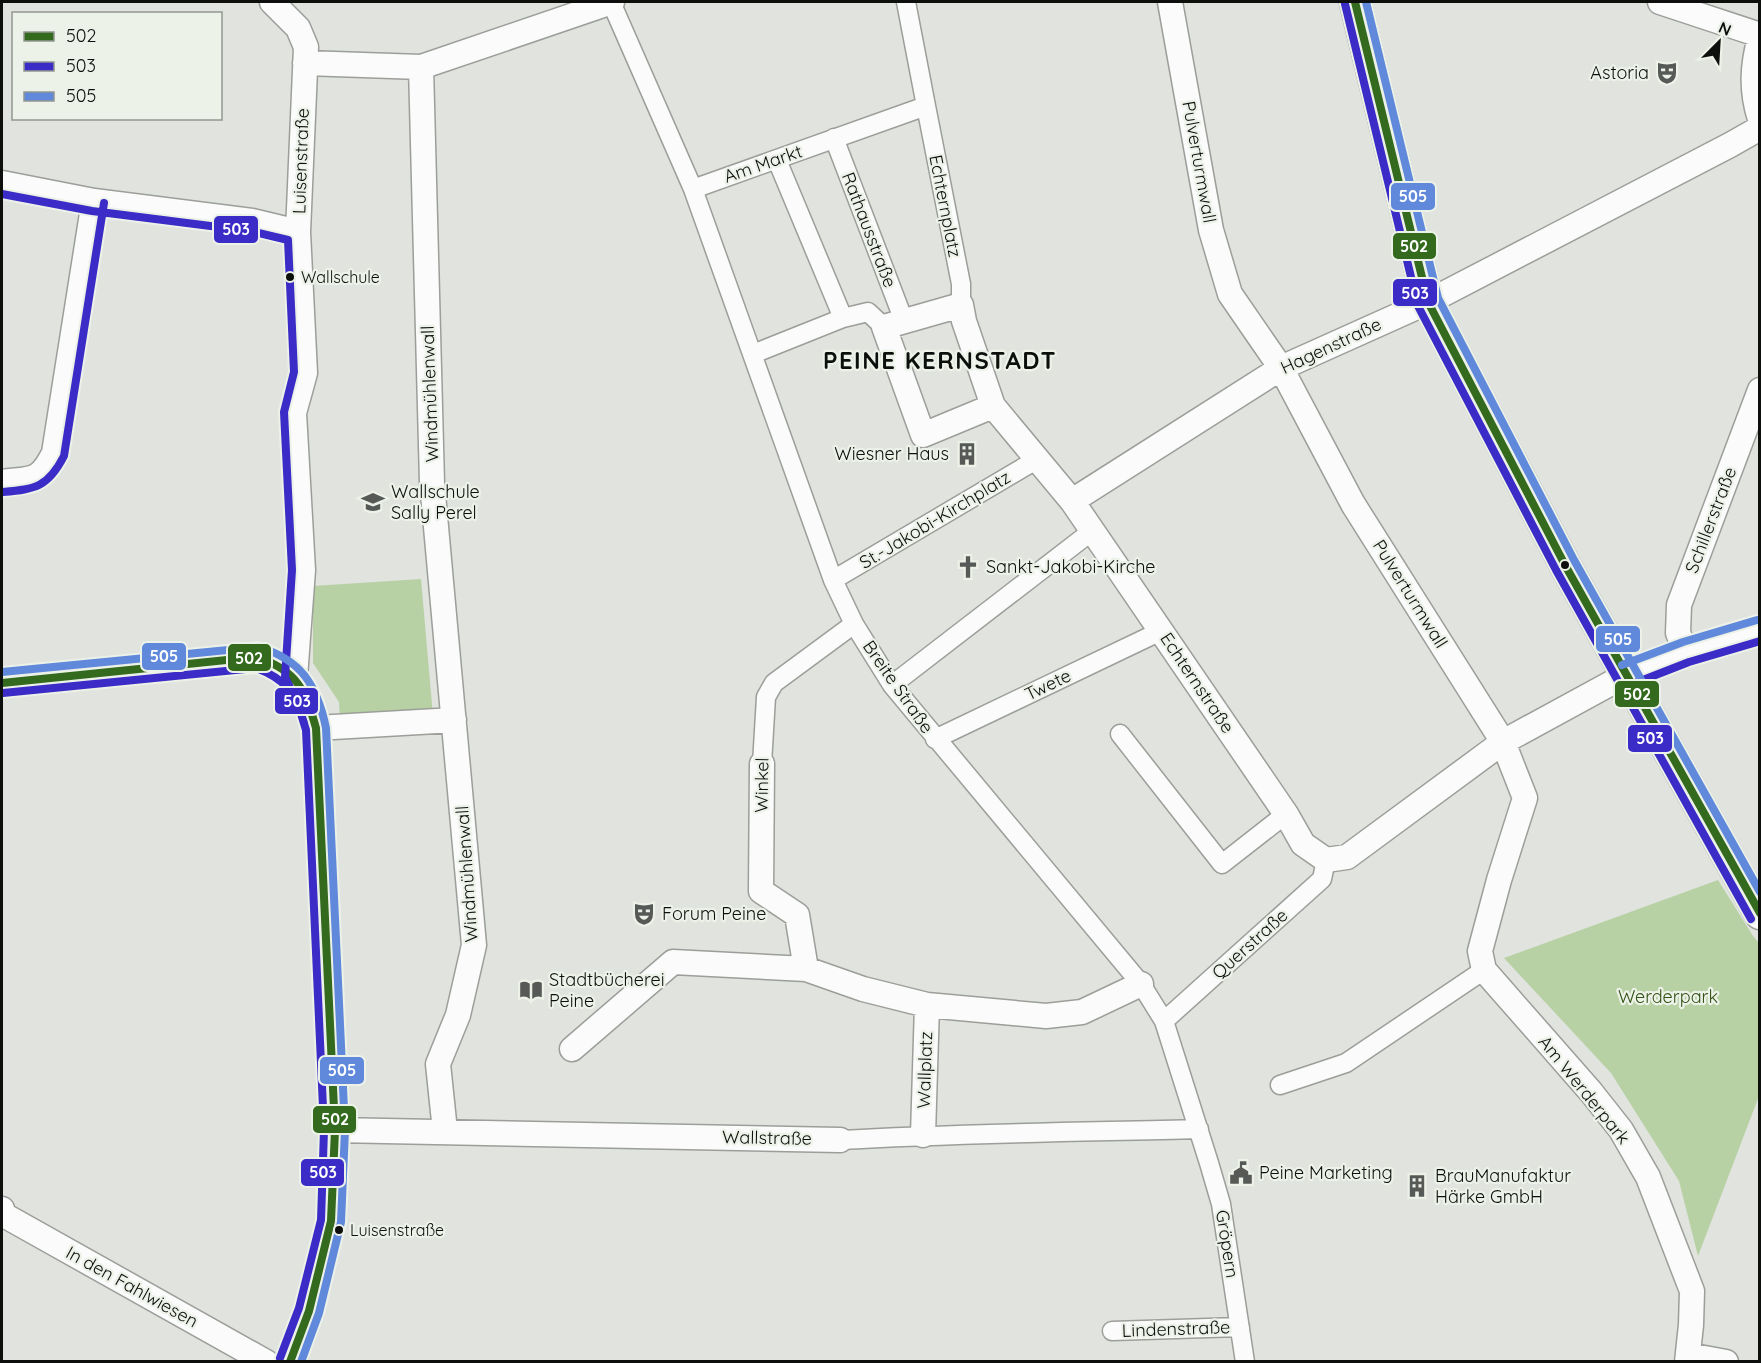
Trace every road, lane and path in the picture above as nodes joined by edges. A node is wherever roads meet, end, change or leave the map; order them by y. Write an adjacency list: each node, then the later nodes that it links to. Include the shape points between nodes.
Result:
1 (272, 2): 8 (street, Luisenstraße, via 298,28 306,47)
2 (612, 2): 9 (street); 16 (street)
3 (906, 2): 10 (street)
4 (1170, 2): 24 (street, Pulverturmwall, via 1211,230 1230,294)
5 (1355, 2): 19 (street)
6 (1660, 2): 7 (street)
7 (1760, 37): 11 (street, via 1753,81)
8 (305, 63): 9 (street); 18 (street, Luisenstraße)
9 (421, 67): 40 (street, Windmühlenwall, via 432,483)
10 (926, 106): 13 (street, Am Markt); 20 (street, Echternplatz, via 961,284)
11 (1760, 119)
12 (1760, 128): 19 (street, Hagenstraße)
13 (834, 138): 14 (street, Am Markt); 22 (street, Rathausstraße)
14 (777, 160): 16 (street, Am Markt); 21 (street)
15 (2, 183): 17 (street)
16 (693, 189): 23 (street, Breite Straße)
17 (94, 201): 18 (street, via 252,221); 28 (street, via 54,453 46,470 34,478)
18 (298, 232): 37 (street, Luisenstraße, via 305,373 294,413 303,570)
19 (1428, 302): 24 (street, Hagenstraße); 36 (street)
20 (961, 305): 22 (street); 26 (street, Echternplatz)
21 (843, 318): 22 (street, via 868,312); 23 (street)
22 (894, 324): 26 (street, via 922,435)
23 (753, 354): 31 (street, Breite Straße)
24 (1281, 368): 29 (street, Hagenstraße); 44 (street, Pulverturmwall, via 1353,504)
25 (1760, 390): 35 (street, Schillerstraße, via 1679,605 1678,633)
26 (993, 406): 27 (street, Echternplatz)
27 (1036, 460): 29 (street, Echternplatz); 31 (street, St.-Jakobi-Kirchplatz)
28 (2, 482)
29 (1072, 501): 30 (street, Echternstraße)
30 (1092, 531): 34 (street, Echternstraße); 39 (street)
31 (833, 580): 32 (street, Breite Straße)
32 (854, 624): 39 (street, Breite Straße); 45 (street, Winkel, via 774,683 766,697)
33 (1760, 630): 35 (street)
34 (1161, 631): 43 (street, Twete); 46 (street, Echternstraße)
35 (1686, 652): 36 (street)
36 (1626, 675): 44 (street); 48 (street)
37 (295, 677): 38 (street, via 278,663 257,657); 41 (street, via 308,700)
38 (2, 683)
39 (892, 685): 43 (street, Breite Straße)
40 (454, 720): 41 (street); 58 (street, Windmühlenwall, via 474,945 458,1015 438,1064)
41 (316, 728): 57 (street)
42 (1120, 734): 46 (street, via 1222,864)
43 (935, 739): 51 (street, Breite Straße)
44 (1503, 742): 47 (street, via 1347,857); 50 (street, Pulverturmwall, via 1525,798 1480,951)
45 (762, 764): 49 (street, Winkel, via 761,891 797,915)
46 (1286, 814): 47 (street, Echternstraße, via 1303,844)
47 (1326, 860): 53 (street, Querstraße, via 1322,879)
48 (1760, 914)
49 (806, 969): 52 (street); 54 (street, via 673,962)
50 (1484, 970): 55 (street, via 1346,1063); 64 (street, Am Werderpark, via 1621,1130 1648,1178 1692,1291)
51 (1141, 984): 52 (street, via 1082,1012 1047,1016); 53 (street, Breite Straße)
52 (927, 1005): 59 (street, Wallplatz)
53 (1164, 1021): 56 (street, Breite Straße)
54 (572, 1049)
55 (1280, 1085)
56 (1199, 1129): 59 (street, Wallstraße); 62 (street, Gröpern, via 1221,1204)
57 (335, 1130): 58 (street, Wallstraße); 66 (street, via 331,1221 309,1311)
58 (445, 1131): 60 (street, Wallstraße)
59 (923, 1135): 60 (street, Wallstraße)
60 (840, 1140)
61 (2, 1209): 65 (street, In den Fahlwiesen, via 2,1214)
62 (1240, 1327): 63 (street, Lindenstraße); 67 (street, Gröpern)
63 (1112, 1331)
64 (1687, 1358): 68 (street)
65 (266, 1362)
66 (290, 1362)
67 (1245, 1362)
68 (1726, 1362)

